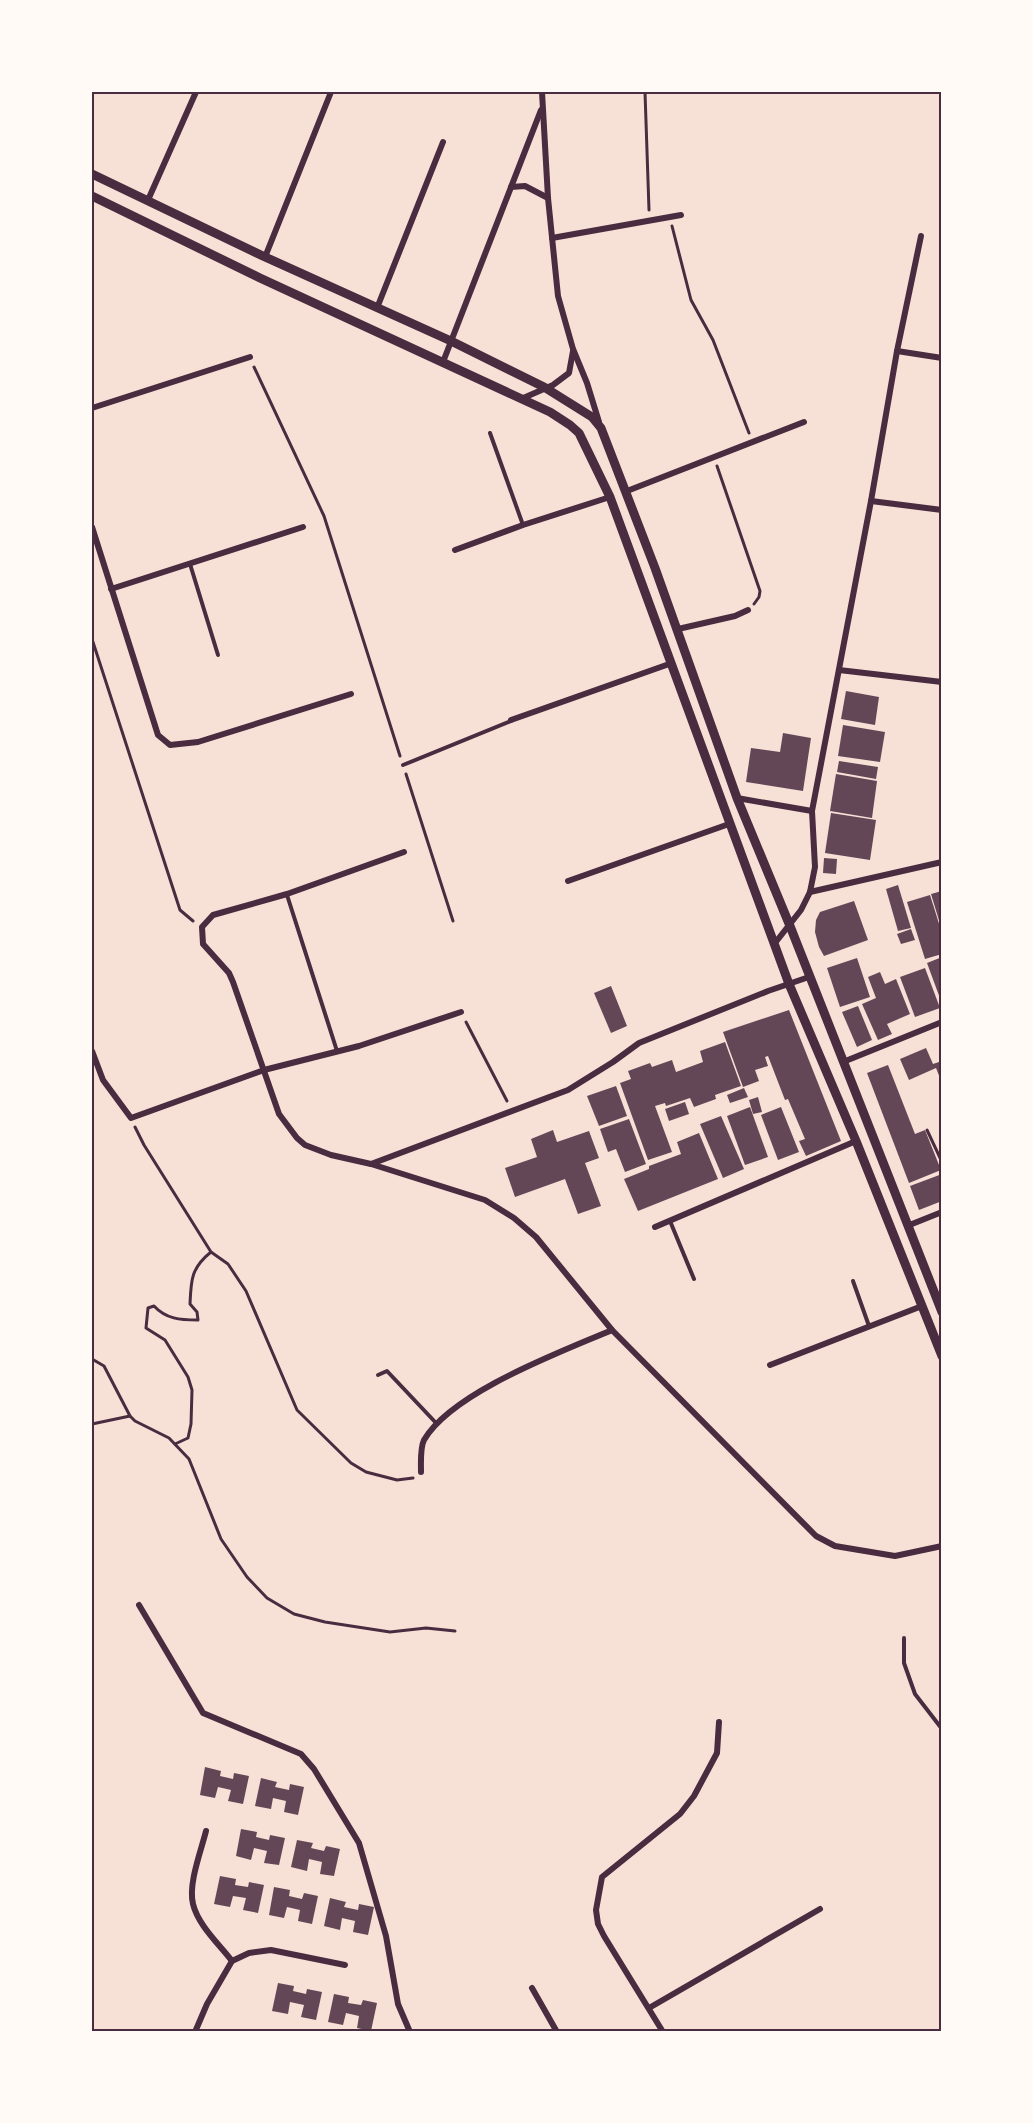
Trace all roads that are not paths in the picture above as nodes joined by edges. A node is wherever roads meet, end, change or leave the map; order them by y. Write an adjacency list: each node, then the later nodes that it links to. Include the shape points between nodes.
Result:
1 (196, 92): 10 (street)
2 (331, 92): 14 (street)
3 (542, 92): 4 (street)
4 (542, 106): 7 (street); 9 (street)
5 (442, 142): 15 (street)
6 (92, 174): 10 (street)
7 (511, 187): 9 (street, via 525,186); 16 (street)
8 (92, 196): 21 (street)
9 (548, 198): 13 (street)
10 (148, 200): 14 (street)
11 (681, 215): 13 (street)
12 (921, 236): 18 (street)
13 (552, 238): 17 (street, via 558,296)
14 (265, 257): 15 (street)
15 (377, 308): 16 (street)
16 (451, 341): 21 (street); 22 (street)
17 (573, 349): 22 (street, via 569,373); 26 (street)
18 (897, 351): 20 (street); 30 (street)
19 (250, 357): 24 (street)
20 (942, 358)
21 (443, 362): 23 (street)
22 (544, 387): 23 (street); 26 (street, via 592,417)
23 (521, 399): 29 (street, via 570,425 579,434)
24 (92, 408)
25 (804, 422): 28 (street)
26 (601, 428): 28 (street)
27 (489, 433): 32 (lane)
28 (627, 491): 39 (street)
29 (610, 497): 32 (street); 41 (street)
30 (871, 501): 31 (street); 42 (street)
31 (942, 510)
32 (523, 525): 35 (street)
33 (92, 527): 37 (street)
34 (303, 527): 36 (street)
35 (455, 550)
36 (189, 563): 37 (street); 40 (lane)
37 (111, 589): 44 (street, via 158,735 170,745 198,742)
38 (748, 610): 39 (street)
39 (678, 629): 47 (street)
40 (218, 655)
41 (672, 663): 45 (street); 49 (street)
42 (839, 670): 43 (street); 48 (street)
43 (942, 682)
44 (351, 694)
45 (511, 720): 46 (lane)
46 (403, 765)
47 (737, 798): 48 (street); 55 (street)
48 (812, 811): 53 (street, via 815,867)
49 (729, 824): 52 (street); 56 (street)
50 (404, 852): 54 (street)
51 (942, 862): 53 (street)
52 (568, 881)
53 (810, 892): 55 (street)
54 (287, 894): 62 (lane); 64 (street, via 213,915 202,927 203,944 233,982)
55 (790, 926): 56 (street); 57 (street)
56 (775, 943): 58 (street)
57 (809, 977): 58 (street); 63 (street)
58 (789, 984): 65 (street); 66 (street, via 639,1043 568,1090)
59 (461, 1012): 62 (street)
60 (942, 1022): 63 (street)
61 (92, 1051): 64 (street, via 103,1080 131,1118)
62 (337, 1051): 64 (street)
63 (843, 1062): 69 (street)
64 (264, 1070): 66 (street, via 279,1114 297,1138 331,1155)
65 (856, 1141): 68 (street); 73 (street)
66 (371, 1164): 76 (street, via 485,1200 514,1218 536,1237)
67 (942, 1212): 69 (street)
68 (670, 1221): 70 (street); 71 (lane)
69 (907, 1226): 74 (street)
70 (655, 1227)
71 (694, 1279)
72 (853, 1281): 75 (lane)
73 (922, 1306): 75 (street); 77 (street)
74 (942, 1312)
75 (869, 1326): 78 (street)
76 (612, 1330): 80 (street, via 513,1373 451,1411); 82 (street, via 816,1536 835,1546 895,1557)
77 (942, 1356)
78 (770, 1365)
79 (378, 1375): 80 (lane, via 387,1371)
80 (438, 1425): 81 (street, via 423,1442)
81 (421, 1472)
82 (942, 1546)
83 (139, 1605): 94 (street, via 203,1713 301,1754 314,1769 360,1844 386,1936 398,2004)
84 (904, 1638): 86 (lane, via 903,1663 915,1694)
85 (719, 1722): 92 (street, via 717,1753 694,1797 680,1814 602,1877 596,1910 598,1924)
86 (942, 1729)
87 (206, 1831): 89 (street, via 192,1903 199,1919)
88 (820, 1910): 92 (street)
89 (232, 1961): 90 (street, via 249,1953 271,1950); 93 (street)
90 (345, 1965)
91 (532, 1988): 95 (street)
92 (649, 2008): 96 (street)
93 (195, 2031)
94 (410, 2031)
95 (557, 2031)
96 (663, 2031)

